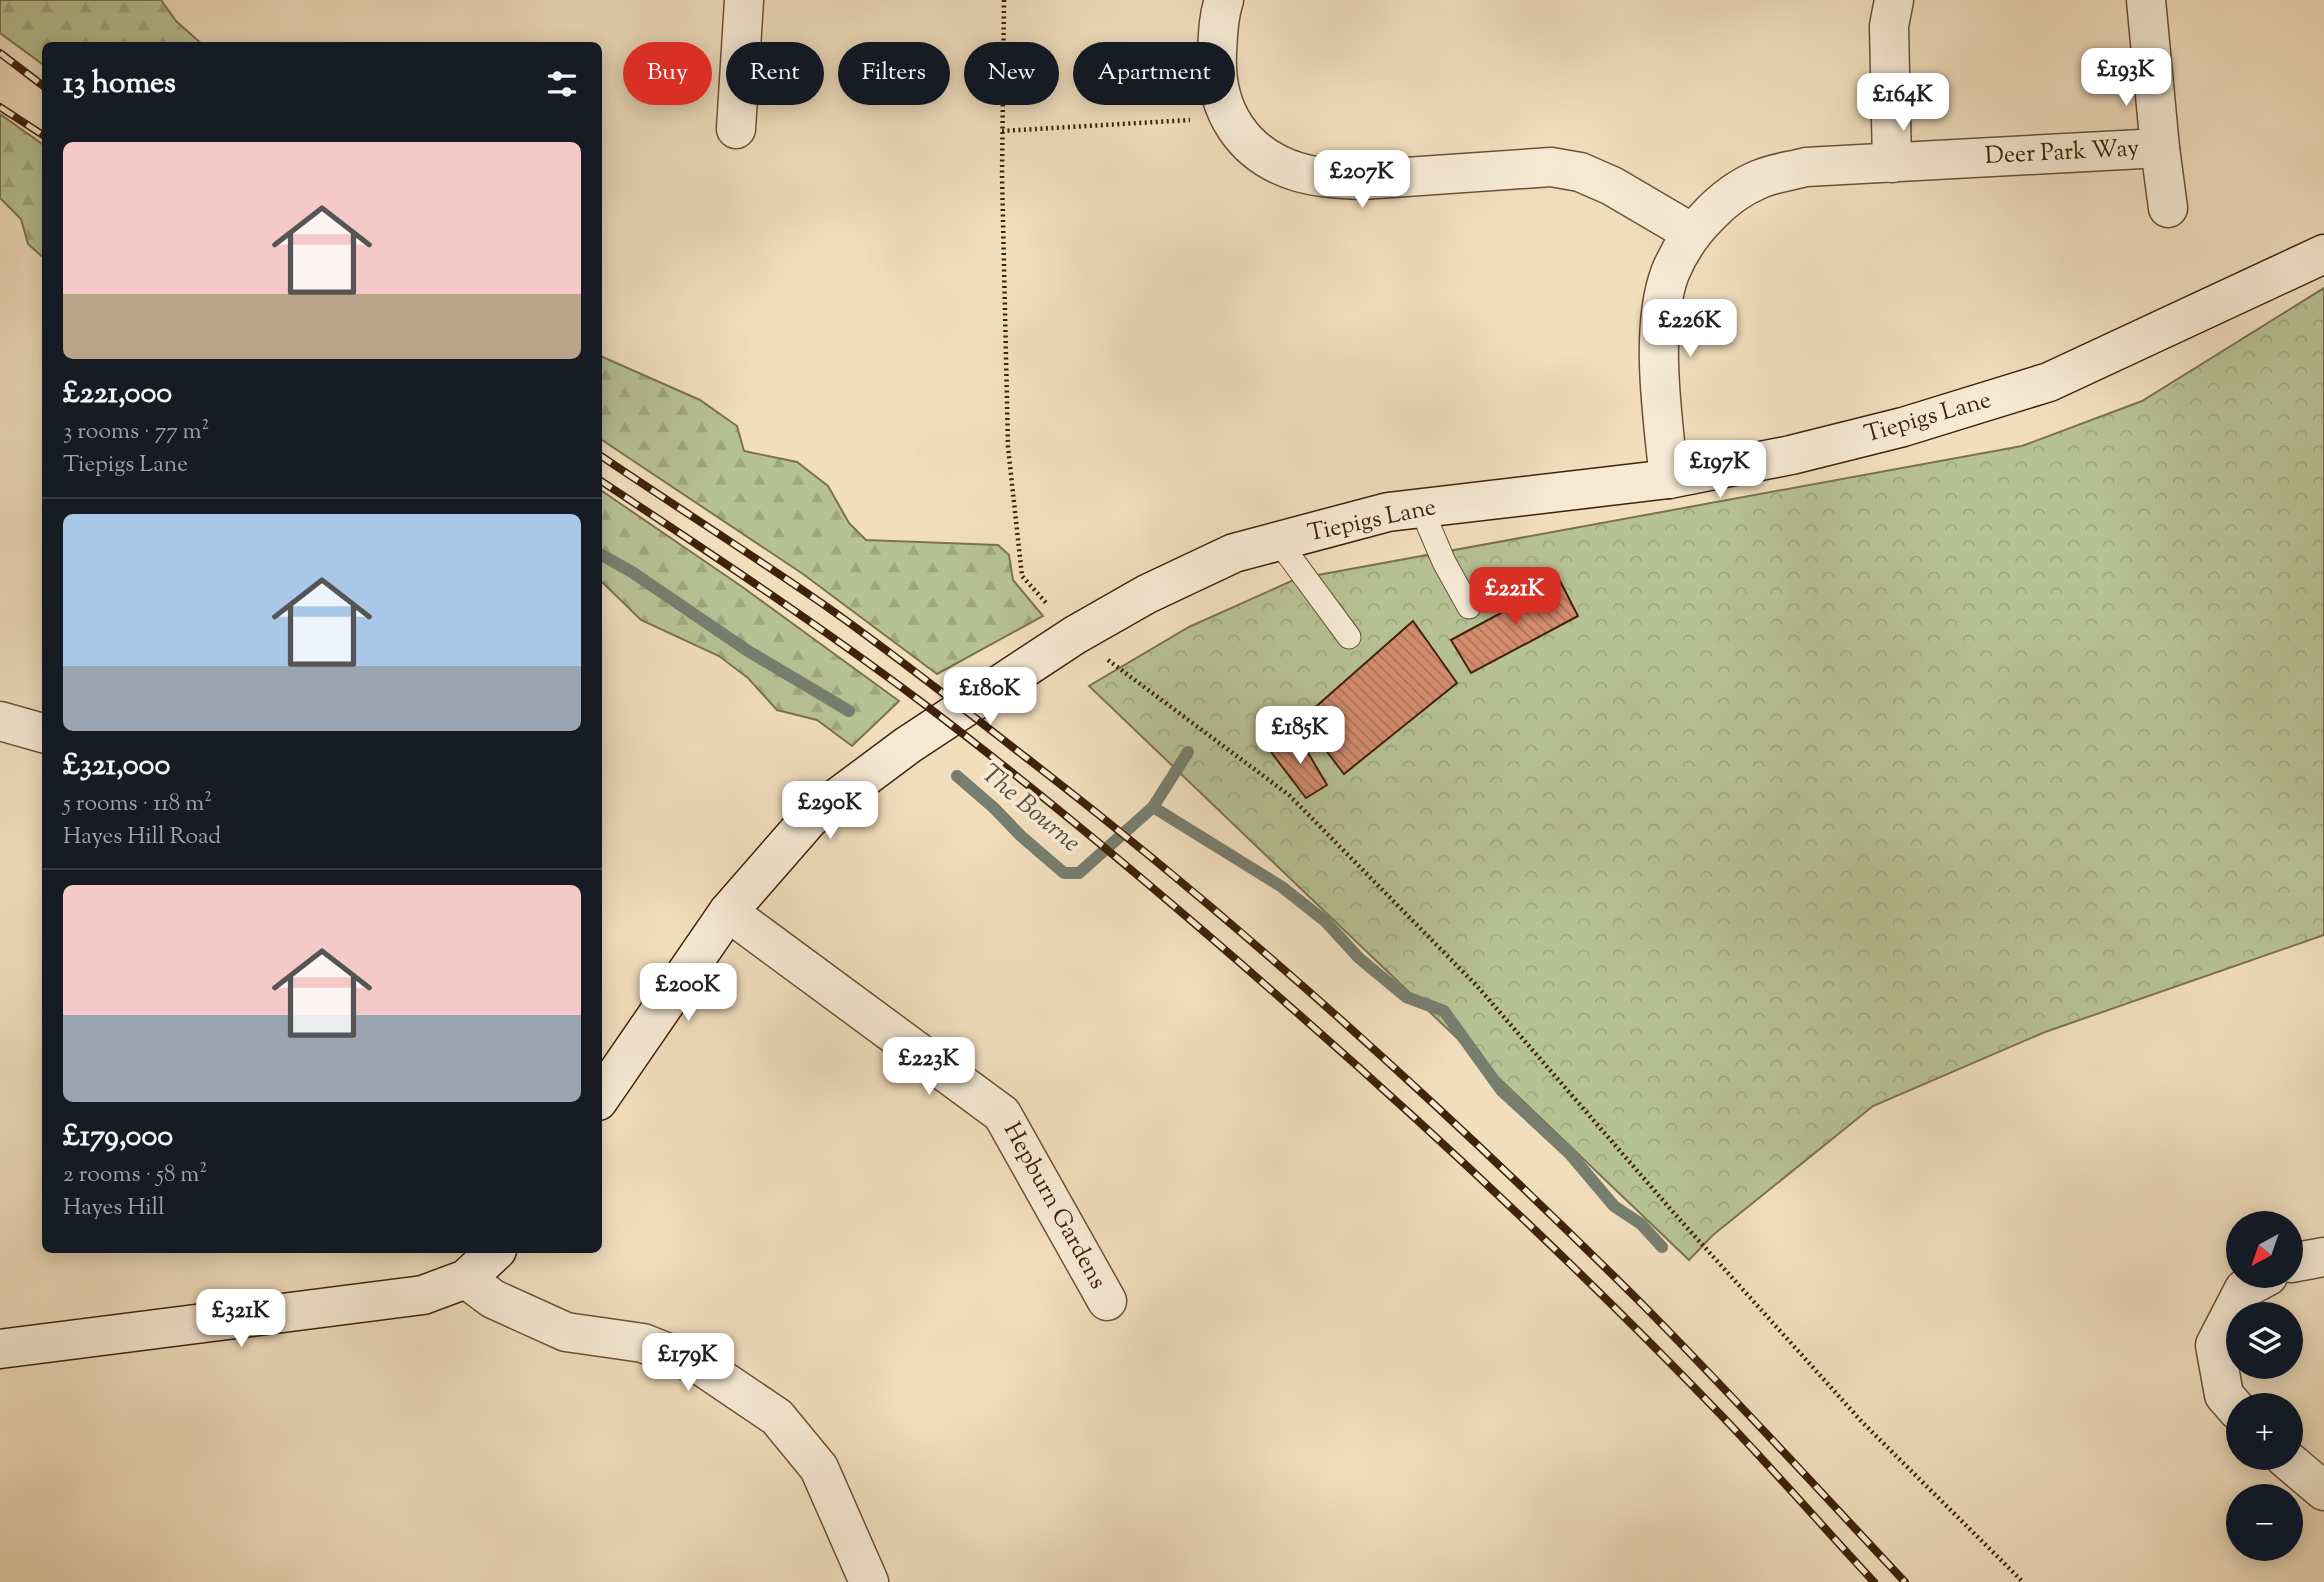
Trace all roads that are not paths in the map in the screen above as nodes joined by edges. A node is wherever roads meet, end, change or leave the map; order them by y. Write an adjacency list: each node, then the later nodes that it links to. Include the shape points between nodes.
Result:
1 (744, 0): 5 (street)
2 (1224, 0): 9 (street, via 1216,75 1222,104 1237,132 1265,156 1296,171 1362,180 1551,167 1580,172)
3 (1894, 0): 7 (street, via 1889,26)
4 (2146, 0): 6 (street, Deer Park Way)
5 (736, 129)
6 (2160, 148): 7 (street, Deer Park Way); 8 (street, Deer Park Way)
7 (1892, 163): 9 (street, Deer Park Way, via 1806,167 1760,178 1725,198)
8 (2168, 208)
9 (1692, 233): 11 (street, Deer Park Way, via 1670,273 1662,312 1662,411)
10 (2324, 254): 11 (street, Tiepigs Lane, via 2049,382 1791,456)
11 (1670, 479): 12 (street, Tiepigs Lane)
12 (1421, 508): 13 (street, Tiepigs Lane, via 1388,512); 14 (lane)
13 (1279, 542): 15 (lane); 18 (street, Tiepigs Lane, via 1234,553 1147,593 908,745 810,818)
14 (1469, 607)
15 (1349, 637)
16 (0, 721): 17 (street)
17 (42, 733)
18 (728, 912): 19 (street, Tiepigs Lane); 25 (street, Hepburn Gardens, via 1002,1114)
19 (602, 1095)
20 (494, 1253): 23 (street)
21 (2324, 1257): 22 (street)
22 (2303, 1261)
23 (466, 1279): 26 (street, via 423,1295); 30 (street, via 493,1300 566,1332 643,1343 702,1367 777,1417 819,1468)
24 (2246, 1288): 27 (street, via 2214,1345)
25 (1107, 1301)
26 (0, 1349)
27 (2226, 1397)
28 (2299, 1470): 29 (street)
29 (2324, 1491)
30 (869, 1582)

